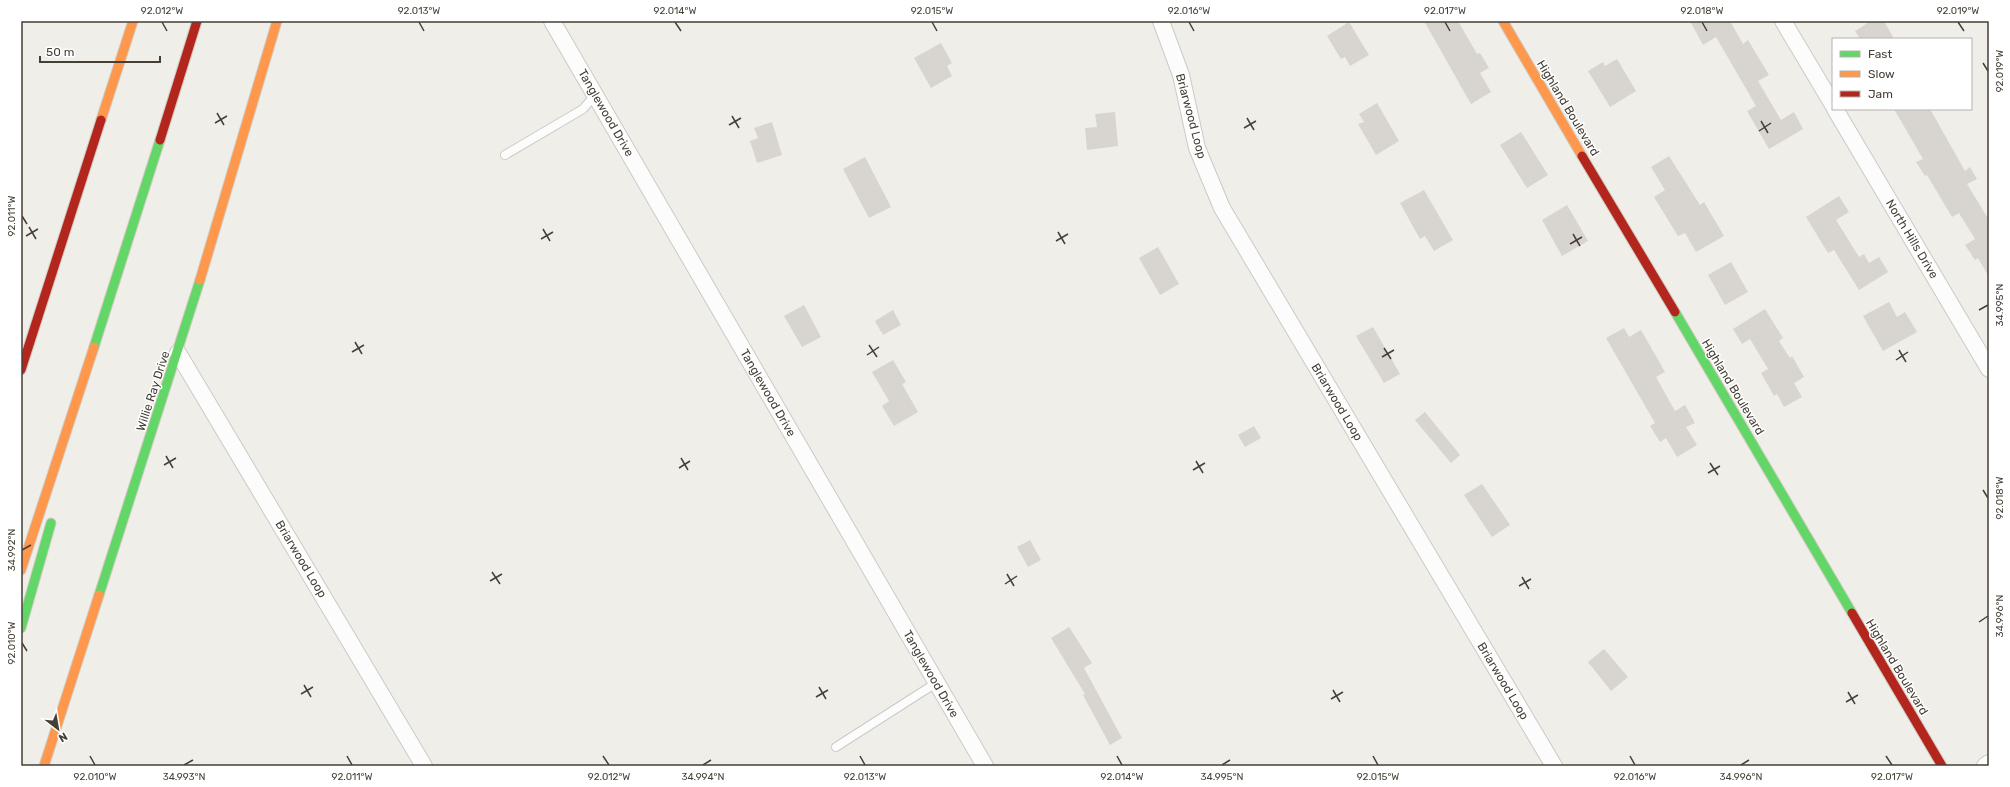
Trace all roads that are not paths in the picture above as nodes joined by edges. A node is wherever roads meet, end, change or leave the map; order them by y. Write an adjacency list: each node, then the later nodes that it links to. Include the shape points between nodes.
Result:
1 (133, 21): 14 (main road)
2 (197, 21): 15 (main road, via 105,315)
3 (277, 21): 12 (main road, Willie Ray Drive)
4 (552, 21): 8 (street, Tanglewood Drive)
5 (1161, 21): 26 (street, Briarwood Loop, via 1181,75 1197,148 1222,208)
6 (1503, 21): 27 (main road, Highland Boulevard)
7 (1783, 21): 9 (street)
8 (595, 95): 11 (lane, via 583,109); 20 (street, Tanglewood Drive)
9 (1832, 103)
10 (1836, 110): 13 (street, North Hills Drive)
11 (505, 155)
12 (178, 353): 23 (main road, Willie Ray Drive); 24 (street, Briarwood Loop)
13 (1989, 369)
14 (21, 370)
15 (76, 398): 16 (main road); 18 (main road)
16 (73, 442)
17 (53, 517): 19 (main road)
18 (21, 570)
19 (21, 628)
20 (936, 683): 21 (lane); 25 (street, Tanglewood Drive)
21 (836, 747)
22 (1989, 764): 28 (street)
23 (44, 766)
24 (424, 766)
25 (985, 766)
26 (1554, 766)
27 (1942, 766)
28 (1985, 766)

